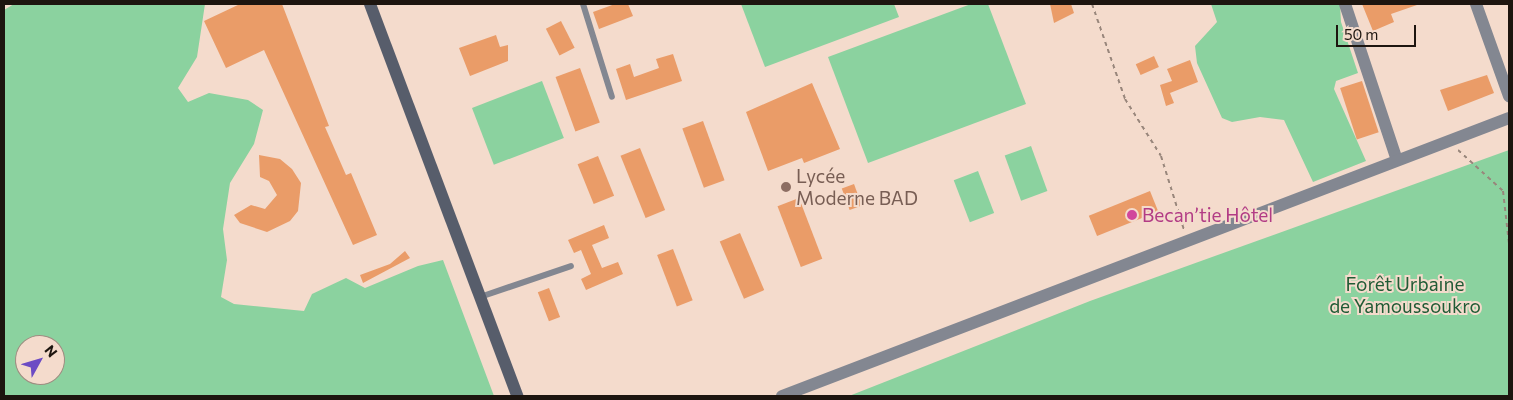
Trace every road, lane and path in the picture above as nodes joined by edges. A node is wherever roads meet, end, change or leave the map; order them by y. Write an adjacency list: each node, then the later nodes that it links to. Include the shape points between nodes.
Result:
1 (370, 4): 14 (street)
2 (583, 4): 7 (lane)
3 (1092, 4): 11 (path, via 1125,99 1161,156 1173,204)
4 (1345, 4): 10 (street)
5 (1476, 4): 6 (street)
6 (1509, 96)
7 (612, 97)
8 (1509, 118): 9 (street)
9 (1446, 141): 10 (street); 12 (path, via 1503,191)
10 (1397, 160): 11 (street)
11 (1188, 241): 16 (street)
12 (1509, 244)
13 (571, 266): 14 (lane)
14 (480, 297): 15 (street)
15 (517, 396)
16 (782, 396)

